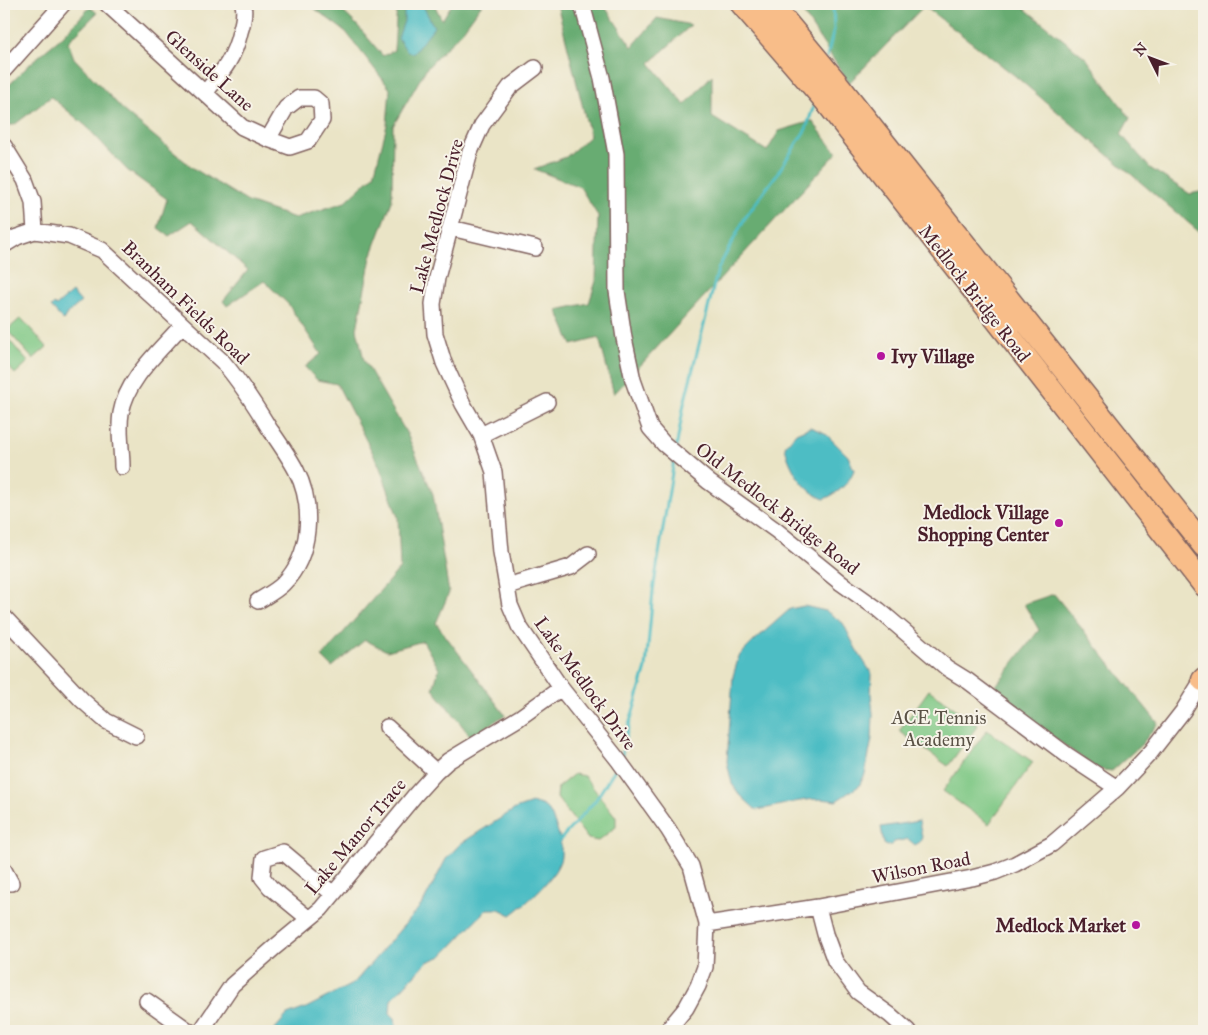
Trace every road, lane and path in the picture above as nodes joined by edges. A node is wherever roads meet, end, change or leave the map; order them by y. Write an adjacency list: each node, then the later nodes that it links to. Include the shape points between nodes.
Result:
1 (63, 4): 8 (street)
2 (107, 4): 9 (street, Glenside Lane)
3 (243, 4): 9 (street, via 236,50)
4 (582, 4): 31 (street, Old Medlock Bridge Road, via 602,78 616,154 617,291 624,338 633,380 650,428 709,482 879,610 947,668)
5 (742, 4): 23 (highway, Medlock Bridge Road, via 825,100)
6 (771, 4): 20 (highway, Medlock Bridge Road)
7 (535, 68): 12 (street, Lake Medlock Drive, via 510,87 482,125 470,152)
8 (4, 70)
9 (205, 94): 10 (street, Glenside Lane, via 242,127)
10 (268, 139)
11 (4, 146): 13 (street, via 34,202)
12 (451, 228): 15 (street); 18 (street, Lake Medlock Drive, via 433,304 435,334 444,363)
13 (35, 231): 14 (street, Branham Fields Road); 16 (street, Branham Fields Road, via 69,236 102,250)
14 (4, 245)
15 (535, 248)
16 (182, 325): 19 (street, via 139,375 126,396 121,414); 24 (street, Branham Fields Road, via 241,382 296,470 306,494 308,527 300,558 283,584)
17 (547, 402): 18 (street)
18 (481, 436): 22 (street, Lake Medlock Drive, via 494,472)
19 (122, 467)
20 (1204, 546)
21 (588, 554): 22 (street, via 571,567)
22 (507, 586): 27 (street, Lake Medlock Drive, via 510,605 519,626)
23 (1204, 586)
24 (258, 601)
25 (4, 616): 29 (street, via 82,700 106,721)
26 (1204, 678): 31 (street, via 1171,728)
27 (561, 688): 30 (street, Lake Manor Trace); 35 (street, Lake Medlock Drive, via 619,761 691,866)
28 (387, 727): 30 (street)
29 (136, 736)
30 (436, 772): 32 (street, Lake Manor Trace)
31 (1116, 788): 33 (street, Wilson Road, via 1052,844 995,872)
32 (333, 894): 34 (street, Lake Manor Trace); 34 (street, via 282,852 264,858 262,877)
33 (818, 907): 35 (street, Wilson Road); 40 (street, via 835,961 858,992)
34 (309, 919): 38 (street, Lake Manor Trace, via 232,985)
35 (707, 924): 39 (street, Lake Medlock Drive, via 705,967 698,986 686,1008)
36 (147, 1001): 37 (street)
37 (190, 1031)
38 (200, 1031)
39 (667, 1031)
40 (908, 1031)

